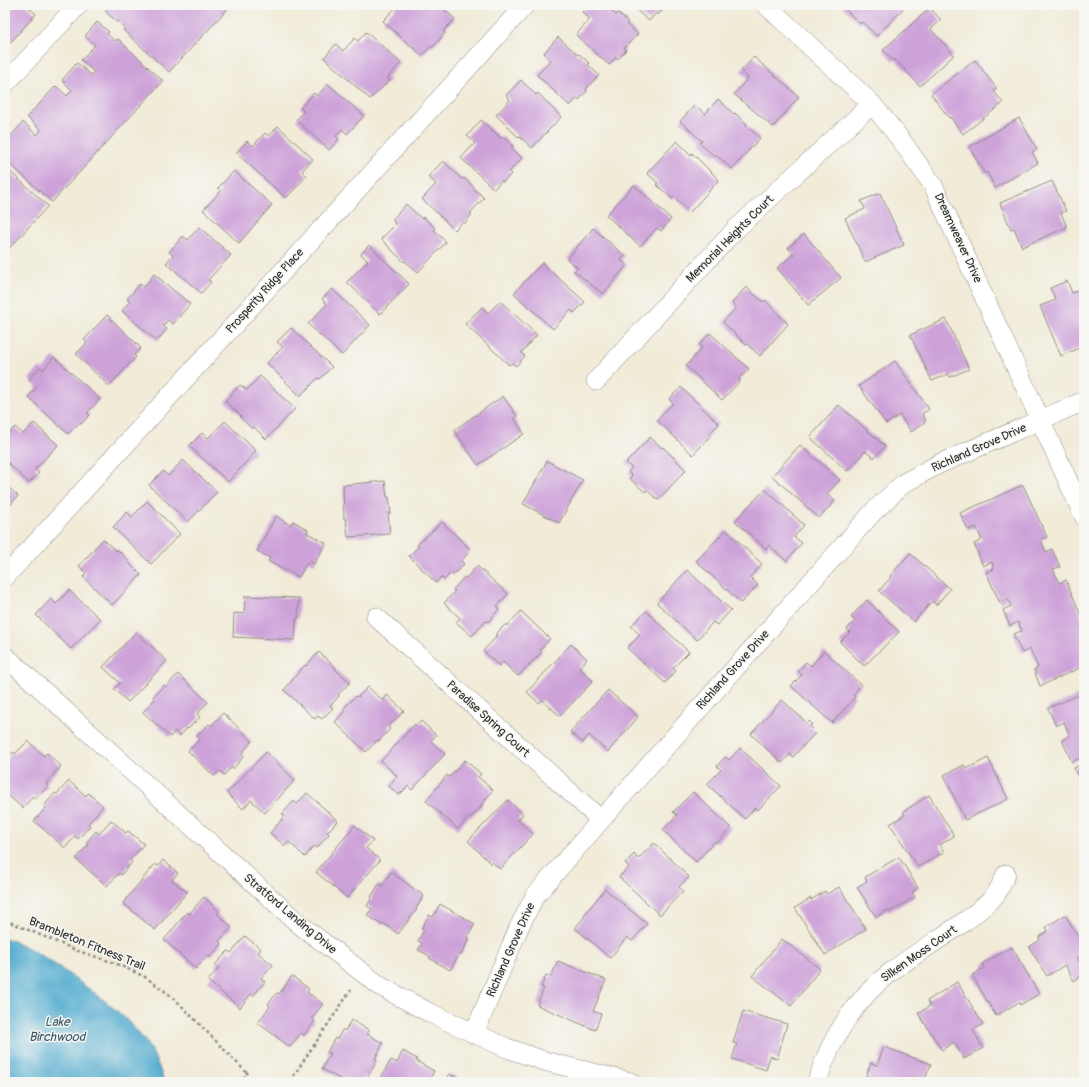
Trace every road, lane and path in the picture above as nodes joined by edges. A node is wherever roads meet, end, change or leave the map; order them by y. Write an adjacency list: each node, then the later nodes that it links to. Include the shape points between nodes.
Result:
1 (78, 5): 4 (street)
2 (525, 5): 11 (street, Prosperity Ridge Place)
3 (766, 5): 5 (street, Dreamweaver Drive)
4 (5, 84)
5 (872, 104): 6 (street, Memorial Heights Court, via 735,230); 8 (street, Dreamweaver Drive, via 933,185)
6 (596, 381)
7 (1084, 401): 8 (street, Richland Grove Drive)
8 (1041, 420): 9 (street, Dreamweaver Drive); 14 (street, Richland Grove Drive, via 939,464 904,483 874,511)
9 (1079, 492): 10 (street, Dreamweaver Drive)
10 (1084, 516)
11 (5, 577)
12 (376, 617): 14 (street, Paradise Spring Court)
13 (5, 656): 17 (street, Stratford Landing Drive, via 299,924)
14 (601, 820): 18 (street, Richland Grove Drive, via 535,896)
15 (1006, 874): 24 (street, Silken Moss Court, via 997,893 984,908 891,971 874,986 848,1016 837,1034)
16 (5, 920): 19 (path, Brambleton Fitness Trail, via 145,977 174,998)
17 (362, 973): 18 (street, Stratford Landing Drive, via 380,986); 22 (path, via 294,1075)
18 (474, 1034): 23 (street, Stratford Landing Drive, via 544,1061)
19 (246, 1072): 20 (path); 21 (path, Brambleton Fitness Trail)
20 (244, 1082)
21 (258, 1082)
22 (283, 1082)
23 (630, 1082)
24 (817, 1082)

